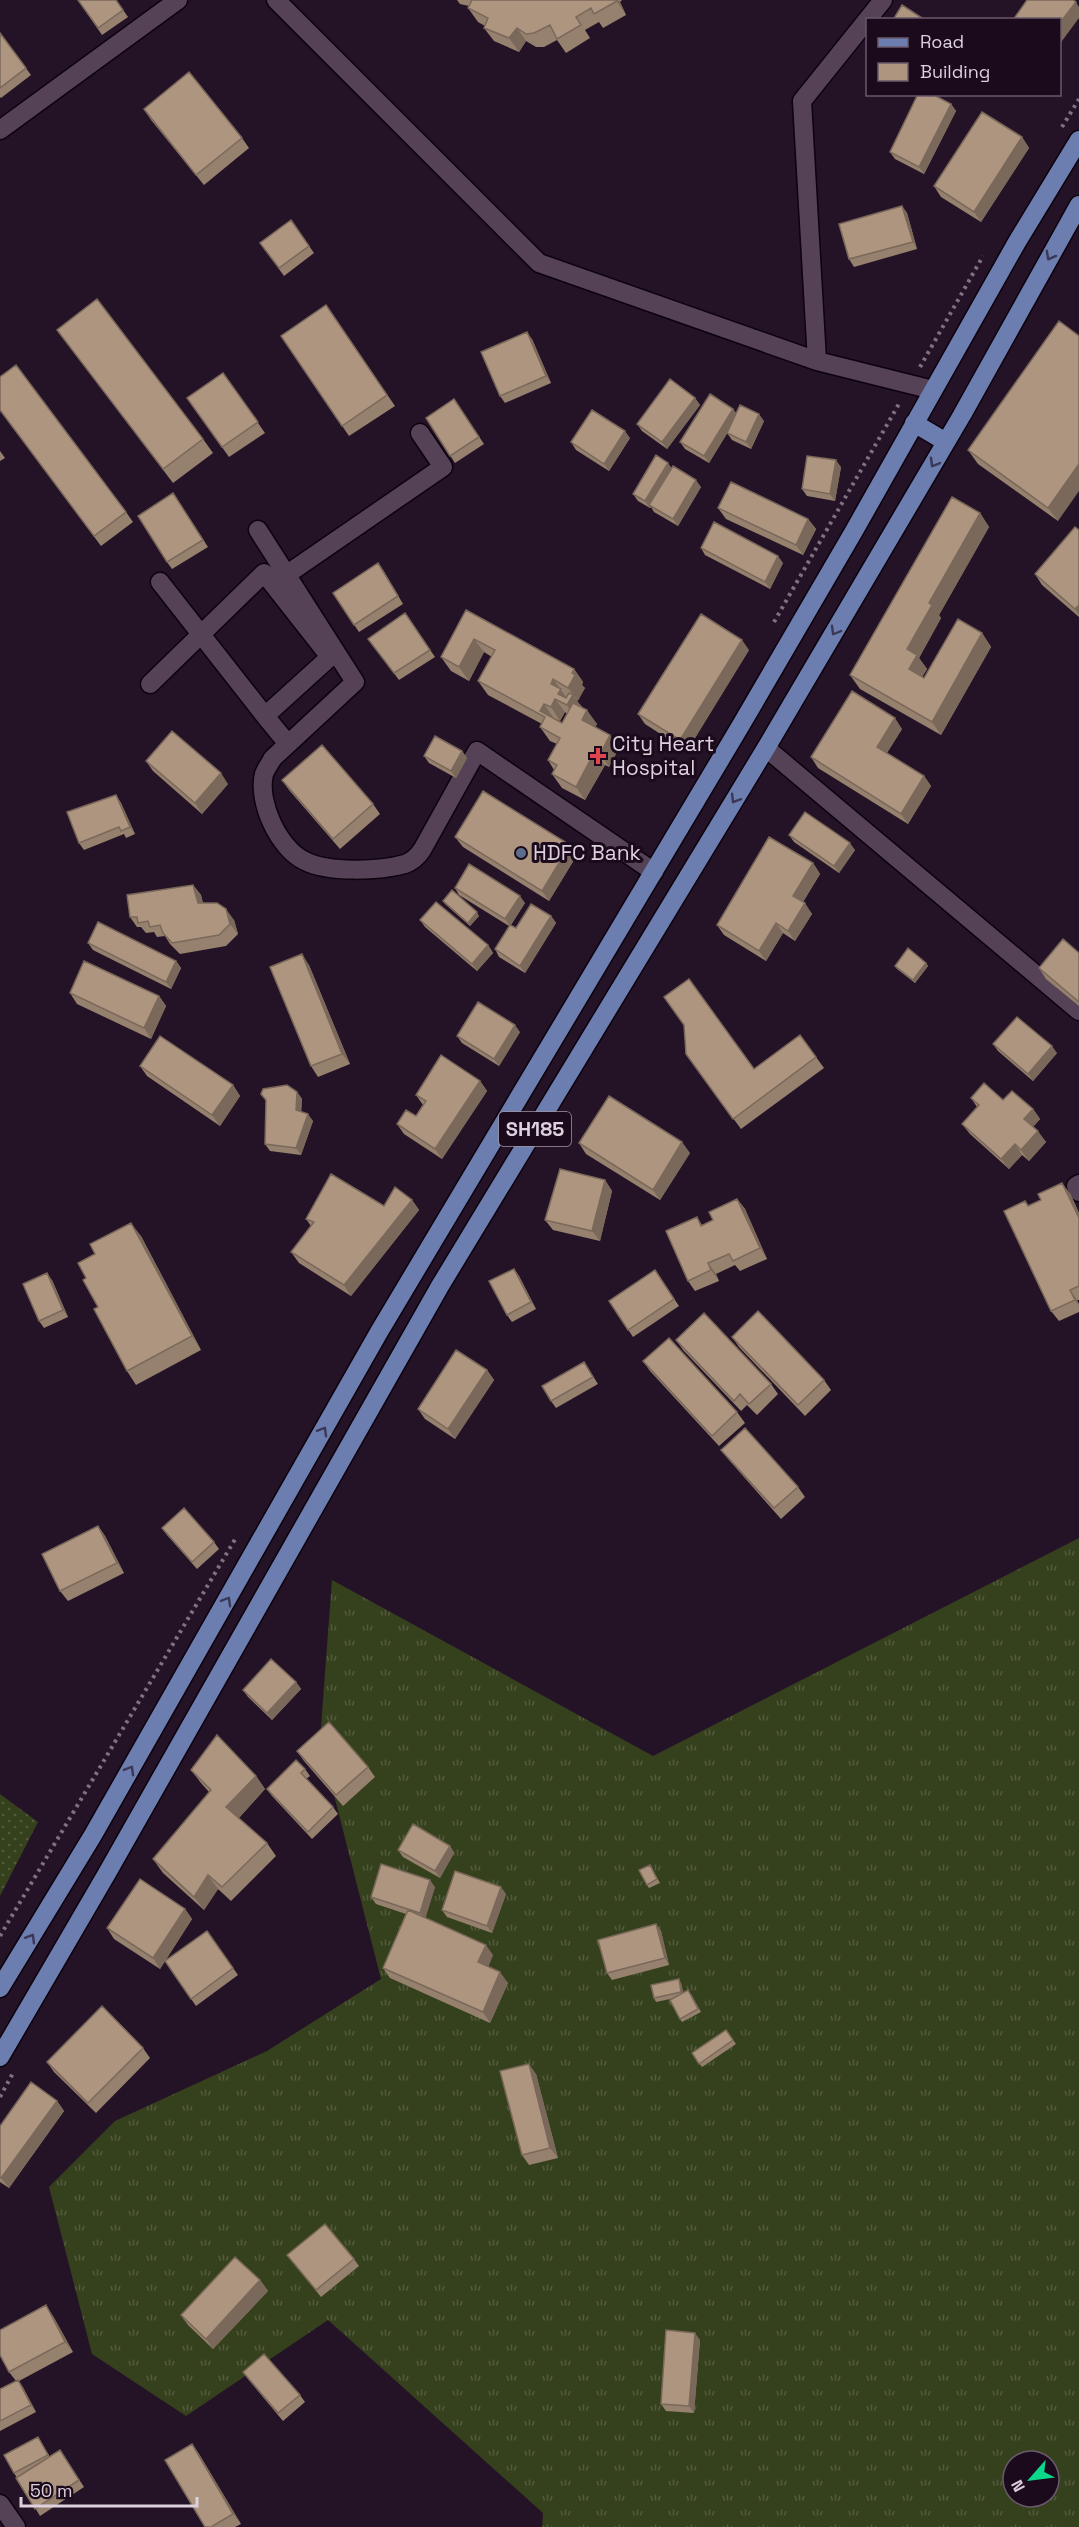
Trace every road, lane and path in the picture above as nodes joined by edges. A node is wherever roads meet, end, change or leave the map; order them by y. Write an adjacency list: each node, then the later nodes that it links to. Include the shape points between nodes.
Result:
1 (178, 0): 6 (street)
2 (276, 0): 9 (street, via 538,263)
3 (883, 0): 4 (street)
4 (869, 18)
5 (866, 21): 9 (street, via 802,101)
6 (0, 130)
7 (1079, 140): 10 (main road, SH185)
8 (1079, 206): 13 (main road, SH185, one-way to 13)
9 (818, 361): 10 (street)
10 (933, 390): 11 (main road, SH185)
11 (914, 423): 13 (main road); 22 (main road, SH185)
12 (420, 433): 15 (street, via 443,466)
13 (946, 442): 21 (main road, SH185, one-way to 21)
14 (258, 530): 15 (street)
15 (286, 575): 20 (street, via 355,682)
16 (160, 582): 17 (street)
17 (201, 634): 18 (street); 19 (street); 19 (street, via 264,573 330,657)
18 (150, 684)
19 (265, 716): 20 (street)
20 (288, 744): 22 (street, via 264,774 266,804 287,848 304,861 326,868 373,868 416,858 477,751)
21 (766, 748): 23 (street); 27 (main road, SH185, one-way to 27, via 440,1286)
22 (654, 872): 26 (main road, SH185, one-way to 22, via 93,1835 380,1332)
23 (1079, 1011)
24 (1079, 1184): 25 (street)
25 (1079, 1192)
26 (0, 1988)
27 (0, 2057)
28 (17, 2066): 29 (path)
29 (0, 2097)
30 (0, 2504): 31 (street)
31 (16, 2527)

